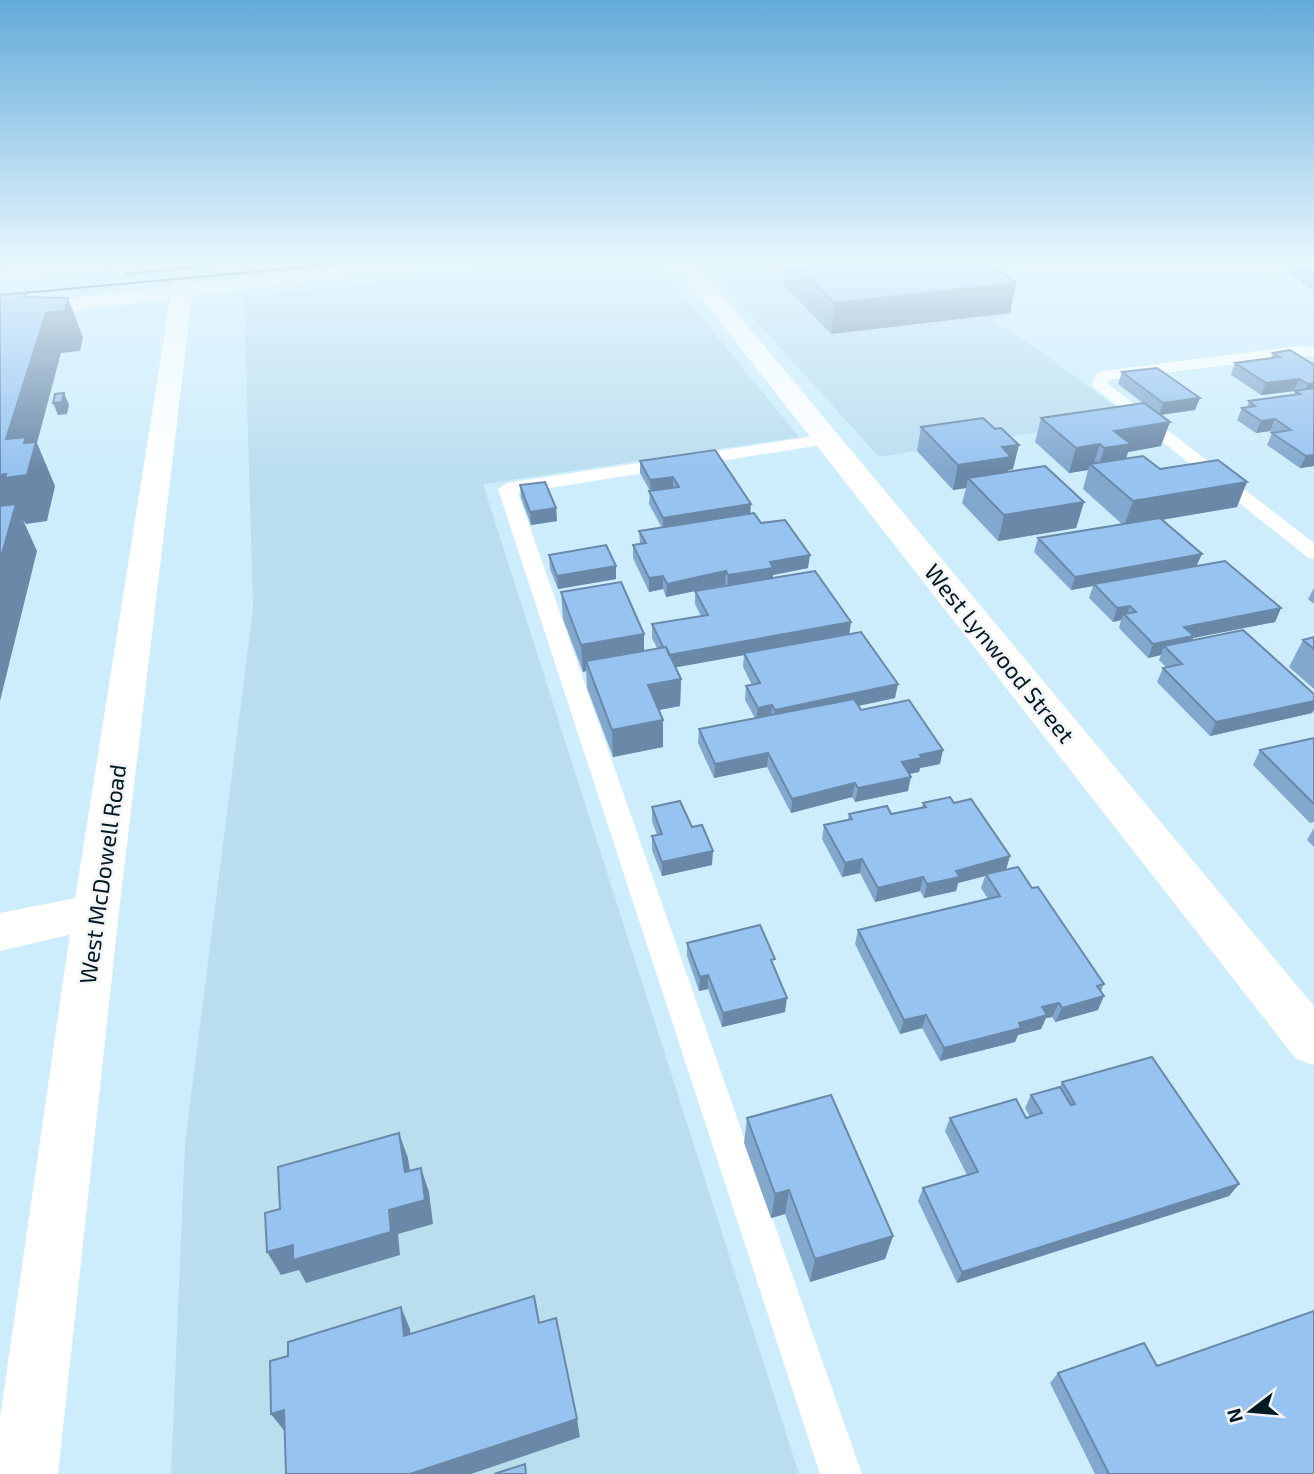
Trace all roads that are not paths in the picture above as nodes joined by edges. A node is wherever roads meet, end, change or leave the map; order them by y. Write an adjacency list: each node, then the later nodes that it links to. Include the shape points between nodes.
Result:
1 (174, 333): 6 (main road, West McDowell Road)
2 (741, 333): 4 (main road, West Lynwood Street)
3 (1314, 352): 5 (lane, via 1103,376 1099,385)
4 (828, 439): 8 (main road, West Lynwood Street); 10 (lane, via 507,489)
5 (1314, 553)
6 (96, 912): 7 (main road); 9 (main road, West McDowell Road)
7 (0, 932)
8 (1314, 1044)
9 (25, 1474)
10 (841, 1474)

